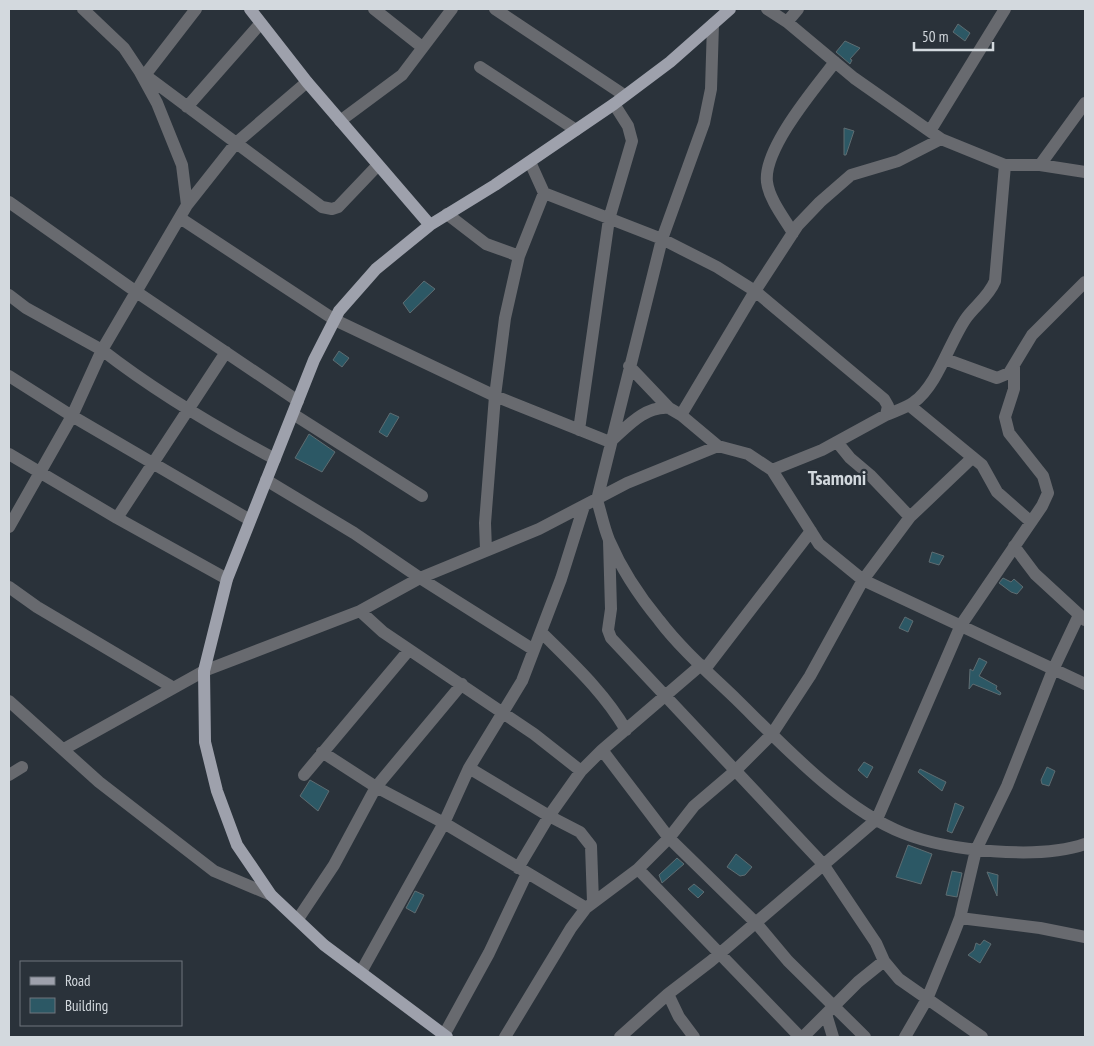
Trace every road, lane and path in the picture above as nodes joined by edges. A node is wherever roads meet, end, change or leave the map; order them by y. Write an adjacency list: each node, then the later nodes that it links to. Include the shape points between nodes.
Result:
1 (83, 9): 17 (street, via 124,48)
2 (196, 9): 17 (street)
3 (250, 9): 12 (main road)
4 (374, 9): 14 (street)
5 (452, 9): 14 (street)
6 (495, 9): 19 (street)
7 (730, 9): 13 (main road)
8 (767, 9): 11 (street)
9 (798, 9): 11 (street)
10 (1005, 9): 25 (street)
11 (787, 22): 15 (street)
12 (260, 24): 18 (main road); 22 (street)
13 (713, 24): 19 (main road, via 670,62); 41 (street, via 711,89 704,123)
14 (422, 47): 23 (street, via 397,81)
15 (835, 62): 25 (street); 40 (street, via 783,135 770,160 766,179 768,190)
16 (480, 68): 24 (street)
17 (143, 73): 22 (street); 35 (street, via 182,165)
18 (307, 82): 23 (main road); 27 (street)
19 (624, 95): 21 (main road)
20 (1085, 103): 30 (street)
21 (614, 104): 24 (main road); 38 (street, via 628,126 632,141)
22 (187, 107): 27 (street)
23 (340, 121): 29 (main road)
24 (576, 130): 28 (main road)
25 (930, 131): 26 (street)
26 (941, 139): 31 (street); 40 (street, via 898,161 851,175 820,202)
27 (236, 143): 29 (street, via 313,201 332,209 338,207); 35 (street)
28 (530, 162): 33 (street); 36 (main road)
29 (378, 165): 39 (main road)
30 (1040, 165): 31 (street); 32 (street)
31 (1006, 166): 50 (street, via 996,281 992,290 966,318)
32 (1085, 172)
33 (544, 193): 38 (street); 42 (street)
34 (9, 202): 44 (street)
35 (187, 205): 37 (street)
36 (447, 214): 39 (main road); 42 (street, via 486,244)
37 (180, 218): 44 (street); 47 (street)
38 (609, 219): 41 (street); 63 (street)
39 (430, 225): 47 (main road, via 376,269 339,311)
40 (793, 234): 45 (street)
41 (662, 239): 45 (street); 52 (street)
42 (519, 256): 54 (street, via 505,318)
43 (1085, 282): 51 (street, via 1032,335)
44 (135, 291): 48 (street); 49 (street)
45 (755, 291): 60 (street); 61 (street, via 884,398 888,406)
46 (9, 295): 48 (street, via 26,308)
47 (335, 320): 54 (street); 55 (main road)
48 (102, 350): 58 (street); 62 (street)
49 (226, 352): 55 (street); 58 (street)
50 (945, 359): 51 (street, via 997,378 1009,373); 56 (street, via 923,392)
51 (1014, 365): 80 (street, via 1014,389 1005,418 1009,433 1043,476 1048,493)
52 (629, 366): 57 (street); 64 (street)
53 (9, 376): 62 (street)
54 (494, 396): 63 (street); 85 (street)
55 (298, 400): 59 (main road)
56 (909, 405): 61 (street); 68 (street)
57 (669, 408): 60 (street); 64 (street, via 647,411)
58 (188, 410): 69 (street); 70 (street)
59 (293, 414): 69 (main road); 74 (street)
60 (681, 415): 66 (street)
61 (886, 415): 65 (street)
62 (72, 416): 70 (street); 71 (street)
63 (580, 430): 64 (street)
64 (610, 442): 75 (street)
65 (837, 442): 72 (street); 78 (street)
66 (718, 446): 72 (street, via 748,454); 75 (street, via 658,468)
67 (9, 454): 71 (street)
68 (972, 458): 78 (street); 80 (street, via 982,465 997,492)
69 (274, 459): 73 (main road)
70 (152, 464): 77 (street); 79 (street)
71 (40, 470): 77 (street); 81 (street)
72 (772, 470): 82 (street)
73 (266, 480): 79 (main road); 86 (street, via 354,533)
74 (422, 496)
75 (597, 500): 76 (street); 83 (street)
76 (584, 506): 85 (street, via 539,529); 93 (street)
77 (117, 518): 87 (street)
78 (910, 518): 88 (street)
79 (250, 520): 87 (main road)
80 (1031, 522): 84 (street)
81 (9, 527)
82 (811, 532): 88 (street, via 819,544); 96 (street)
83 (609, 540): 96 (street, via 630,579 659,621); 102 (street, via 609,635)
84 (1014, 546): 91 (street, via 1035,574); 92 (street)
85 (486, 550): 86 (street)
86 (420, 578): 90 (street); 95 (street)
87 (227, 579): 98 (main road)
88 (862, 580): 92 (street); 106 (street, via 810,676)
89 (9, 587): 101 (street)
90 (360, 611): 94 (street); 98 (street)
91 (1082, 618): 97 (street)
92 (961, 625): 97 (street); 118 (street)
93 (541, 632): 95 (street); 105 (street, via 602,694)
94 (409, 650): 99 (street); 109 (street)
95 (534, 650): 104 (street, via 522,681)
96 (703, 667): 102 (street); 106 (street)
97 (1053, 670): 100 (street); 122 (street, via 1007,786)
98 (204, 671): 101 (street); 126 (main road, via 205,742 217,791 238,845)
99 (462, 684): 104 (street); 116 (street)
100 (1085, 684)
101 (172, 687): 107 (street)
102 (665, 697): 105 (street); 113 (street)
103 (9, 700): 107 (street)
104 (503, 713): 111 (street); 112 (street)
105 (626, 730): 108 (street)
106 (772, 734): 113 (street); 118 (street, via 841,796)
107 (64, 749): 126 (street, via 99,782 214,871)
108 (602, 750): 112 (street); 120 (street)
109 (322, 752): 115 (street); 116 (street)
110 (22, 767): 114 (street)
111 (469, 768): 117 (street); 119 (street)
112 (581, 771): 117 (street)
113 (735, 771): 120 (street, via 694,806); 123 (street)
114 (9, 775)
115 (304, 775)
116 (376, 786): 119 (street); 129 (street, via 334,865)
117 (549, 816): 125 (street); 127 (street, via 580,832 591,846)
118 (876, 819): 122 (street, via 903,833 961,850); 123 (street)
119 (444, 822): 125 (street); 134 (street)
120 (669, 838): 124 (street); 130 (street)
121 (1085, 844): 122 (street, via 1055,850)
122 (976, 850): 128 (street)
123 (822, 864): 130 (street); 133 (street, via 876,942)
124 (638, 869): 127 (street); 132 (street)
125 (523, 871): 127 (street); 138 (street, via 490,953)
126 (271, 895): 129 (main road)
127 (589, 905): 139 (street, via 571,928)
128 (960, 918): 131 (street); 136 (street)
129 (298, 919): 134 (main road)
130 (756, 923): 132 (street); 137 (street)
131 (1085, 937)
132 (719, 954): 135 (street); 142 (street)
133 (884, 961): 136 (street, via 900,979); 137 (street)
134 (361, 972): 138 (main road)
135 (668, 994): 140 (street); 141 (street)
136 (927, 999): 145 (street); 146 (street)
137 (831, 1010): 142 (street); 143 (street); 144 (street)
138 (445, 1036)
139 (505, 1037)
140 (620, 1037)
141 (694, 1037)
142 (801, 1037)
143 (832, 1037)
144 (865, 1037)
145 (905, 1037)
146 (982, 1037)

